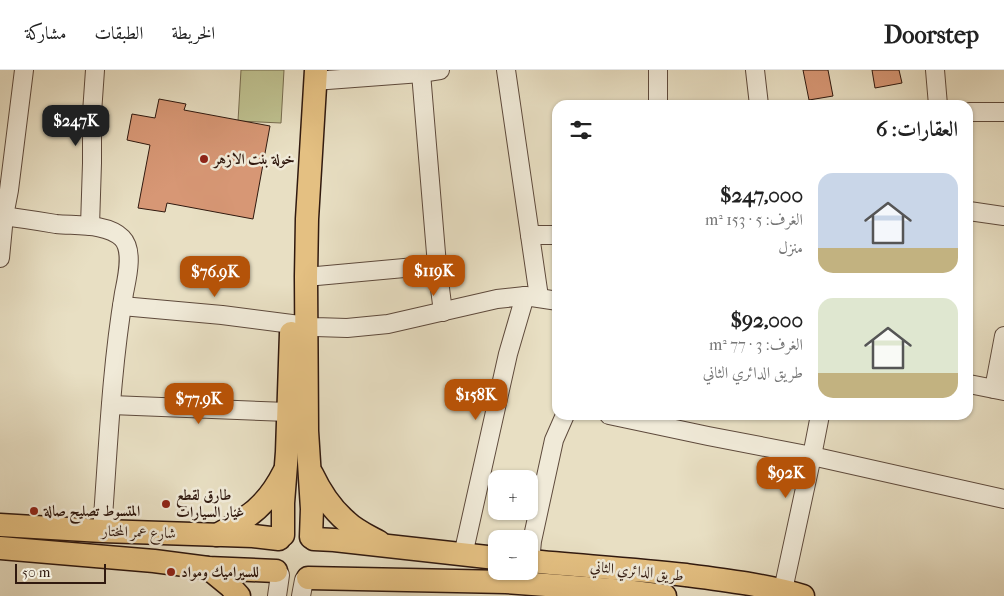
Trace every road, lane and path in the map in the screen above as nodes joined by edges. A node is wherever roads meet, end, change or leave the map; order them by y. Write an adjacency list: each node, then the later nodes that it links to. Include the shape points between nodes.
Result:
1 (24, 70): 16 (street, via 9,190)
2 (95, 70): 18 (street)
3 (440, 70): 8 (street)
4 (506, 70): 20 (street)
5 (658, 70): 10 (street)
6 (755, 70): 11 (street)
7 (935, 70): 12 (street)
8 (421, 73): 9 (street); 22 (street)
9 (311, 74): 23 (main road); 28 (main road)
10 (658, 100)
11 (758, 100)
12 (938, 100)
13 (973, 112): 14 (street)
14 (1004, 112)
15 (973, 212): 17 (street)
16 (2, 216): 18 (street); 21 (street)
17 (1004, 216)
18 (90, 226): 26 (street, via 116,234 126,244 129,257)
19 (552, 235): 20 (street)
20 (530, 236): 24 (street)
21 (0, 258)
22 (436, 265): 23 (street); 27 (street)
23 (306, 277): 28 (main road)
24 (532, 297): 25 (street); 27 (street, via 497,299); 49 (street, via 508,354)
25 (552, 300)
26 (122, 306): 28 (street); 32 (street)
27 (443, 312): 28 (street, via 388,324 332,328)
28 (298, 325): 33 (main road); 39 (main road)
29 (1004, 336): 31 (street)
30 (973, 385): 31 (street)
31 (999, 390)
32 (112, 405): 33 (street); 43 (street)
33 (288, 412): 38 (main road)
34 (563, 420): 42 (street, via 554,440)
35 (632, 420): 37 (street)
36 (819, 420): 37 (street)
37 (812, 456): 40 (street); 57 (street)
38 (286, 467): 44 (main road, via 264,502 245,518); 45 (main road)
39 (309, 467): 46 (main road); 47 (main road, via 323,494 346,522)
40 (1004, 499)
41 (0, 525): 43 (main road, شارع عمر المختار)
42 (534, 530)
43 (102, 531): 44 (main road, شارع عمر المختار)
44 (217, 534): 45 (main road, شارع عمر المختار)
45 (281, 537): 46 (main road, via 297,532); 54 (main road, via 271,552)
46 (312, 538): 47 (main road); 55 (main road, via 320,557)
47 (386, 547): 49 (main road)
48 (0, 548): 52 (main road, شارع عمر المختار)
49 (463, 555): 50 (main road)
50 (488, 557)
51 (538, 562): 56 (main road, طريق الدائري الثاني, via 627,568)
52 (208, 568): 54 (main road, شارع عمر المختار, via 237,568); 58 (main road)
53 (356, 579): 55 (main road, طريق الدائري الثاني); 59 (main road); 60 (main road, طريق الدائري الثاني, via 499,582)
54 (277, 581): 55 (main road)
55 (304, 585)
56 (698, 586): 57 (main road, طريق الدائري الثاني, via 732,581)
57 (793, 593)
58 (239, 596)
59 (330, 596)
60 (659, 596)

